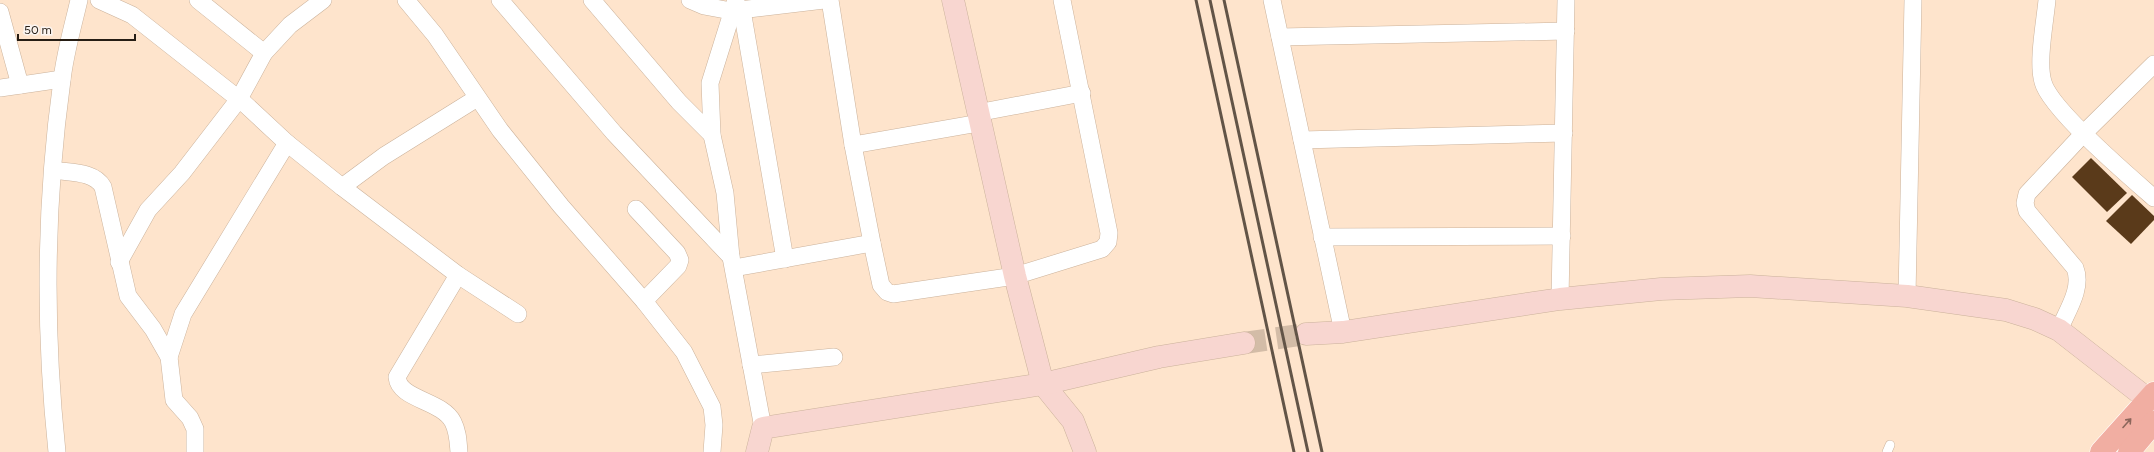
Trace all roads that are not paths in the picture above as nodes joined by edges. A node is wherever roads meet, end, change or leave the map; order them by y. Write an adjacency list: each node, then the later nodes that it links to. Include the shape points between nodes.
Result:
1 (79, 0): 23 (street)
2 (99, 0): 28 (street, via 132,16)
3 (198, 0): 21 (street)
4 (323, 0): 21 (street, via 290,25)
5 (406, 0): 27 (street, via 435,35)
6 (500, 0): 45 (street, via 614,133)
7 (592, 0): 32 (street, via 679,102)
8 (690, 0): 17 (street, via 704,6)
9 (824, 0): 17 (street)
10 (830, 0): 35 (street)
11 (953, 0): 29 (street)
12 (1062, 0): 26 (street)
13 (1272, 0): 20 (street)
14 (1566, 0): 19 (street)
15 (1913, 0): 48 (street)
16 (2047, 0): 31 (street, via 2040,70 2043,83 2050,97)
17 (736, 7): 32 (street, via 710,83); 43 (street)
18 (0, 12): 24 (street)
19 (1566, 31): 20 (street); 30 (street)
20 (1280, 37): 33 (street)
21 (264, 53): 28 (street)
22 (2154, 64): 31 (street)
23 (62, 79): 24 (street); 36 (street)
24 (20, 85): 25 (street)
25 (0, 88)
26 (1082, 93): 29 (street); 47 (street, via 1109,233 1108,242 1102,249)
27 (477, 98): 37 (street, via 384,156); 50 (street, via 561,206)
28 (239, 99): 34 (street); 44 (street, via 182,173 148,210)
29 (978, 118): 35 (street); 47 (street)
30 (1564, 133): 33 (street); 40 (street)
31 (2084, 133): 38 (street); 52 (street, via 2027,194 2025,203 2027,211 2079,276 2078,286)
32 (712, 135): 45 (street, via 725,193)
33 (1302, 140): 41 (street)
34 (287, 143): 37 (street); 56 (street, via 183,314)
35 (853, 145): 42 (street)
36 (53, 170): 44 (street, via 93,176 99,180 103,187); 63 (street, via 48,306 50,391)
37 (342, 187): 46 (street)
38 (2154, 198)
39 (636, 209): 50 (street, via 677,253 680,260 678,266)
40 (1562, 236): 41 (street); 49 (street)
41 (1322, 237): 53 (street)
42 (872, 243): 43 (street); 47 (street, via 881,286 893,294)
43 (785, 259): 45 (street)
44 (119, 262): 56 (street, via 128,296 153,329)
45 (733, 263): 58 (street)
46 (458, 275): 51 (street); 65 (street, via 397,377 402,390 442,410 452,420 458,434)
47 (1014, 276): 59 (street)
48 (1907, 296): 49 (street, via 1750,286 1704,286); 52 (street, via 2006,310)
49 (1560, 299): 53 (street)
50 (644, 301): 66 (street, via 684,352 712,407)
51 (518, 314)
52 (2059, 330): 60 (street)
53 (1343, 332): 54 (street)
54 (1306, 334)
55 (1244, 343): 59 (street, via 1159,357)
56 (169, 357): 64 (street, via 174,400 190,418 195,429)
57 (834, 357): 58 (street)
58 (751, 365): 62 (street)
59 (1043, 384): 62 (street); 68 (street, via 1073,421)
60 (2152, 399): 69 (main road, one-way to 60)
61 (2154, 422): 70 (main road)
62 (763, 428): 67 (street)
63 (57, 452)
64 (195, 452)
65 (459, 452)
66 (712, 452)
67 (757, 452)
68 (1085, 452)
69 (2101, 452)
70 (2129, 452)

